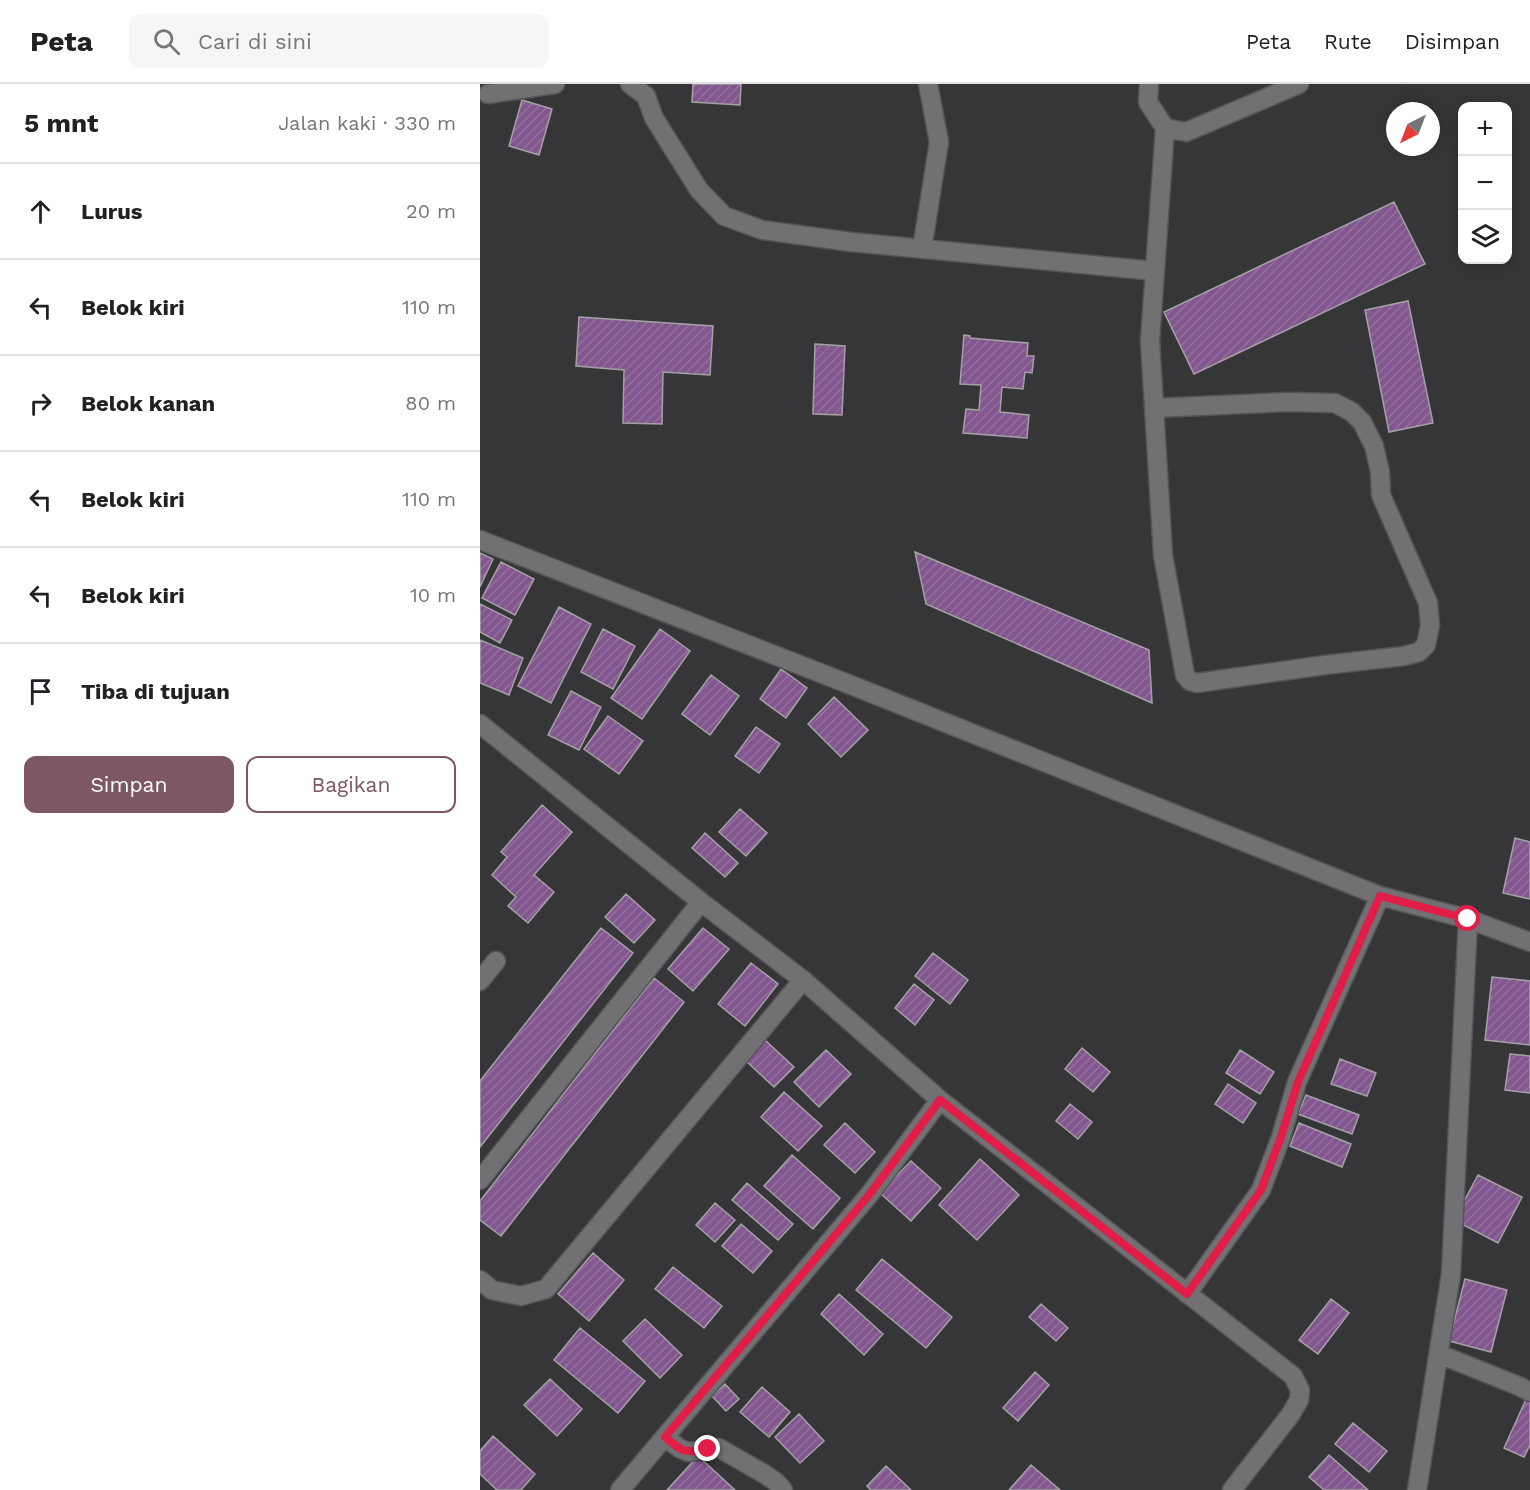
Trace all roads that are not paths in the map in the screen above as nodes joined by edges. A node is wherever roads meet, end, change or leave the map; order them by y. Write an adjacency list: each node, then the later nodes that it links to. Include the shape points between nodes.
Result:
1 (555, 84): 6 (street)
2 (630, 84): 8 (street, via 646,96 654,118 699,190 724,216 762,230)
3 (928, 84): 8 (street, via 939,142)
4 (1149, 84): 7 (street, via 1148,102)
5 (1299, 84): 7 (street, via 1186,132)
6 (488, 94)
7 (1165, 128): 9 (street)
8 (922, 249): 9 (street)
9 (1155, 271): 10 (street, via 1150,341)
10 (1154, 408): 10 (street, via 1163,555 1185,675 1190,681 1404,656 1419,652 1426,645 1430,625 1428,603 1381,495 1374,446 1352,412 1335,403 1286,402)
11 (480, 540): 13 (street)
12 (480, 724): 14 (street)
13 (1380, 896): 15 (street); 23 (street, via 1298,1082 1261,1190)
14 (701, 902): 18 (street); 21 (street)
15 (1468, 919): 16 (street); 24 (street, via 1451,1274)
16 (1530, 942)
17 (496, 961): 19 (street)
18 (803, 980): 20 (street); 22 (street, via 546,1289 520,1296 492,1290)
19 (480, 981)
20 (940, 1100): 23 (street); 26 (street, via 869,1195)
21 (480, 1180)
22 (480, 1280)
23 (1187, 1294): 29 (street, via 1293,1376 1300,1390 1291,1414)
24 (1439, 1354): 25 (street); 30 (street)
25 (1530, 1392)
26 (665, 1437): 27 (street); 28 (street, via 688,1452 719,1448 766,1475)
27 (620, 1490)
28 (783, 1490)
29 (1232, 1490)
30 (1417, 1490)

